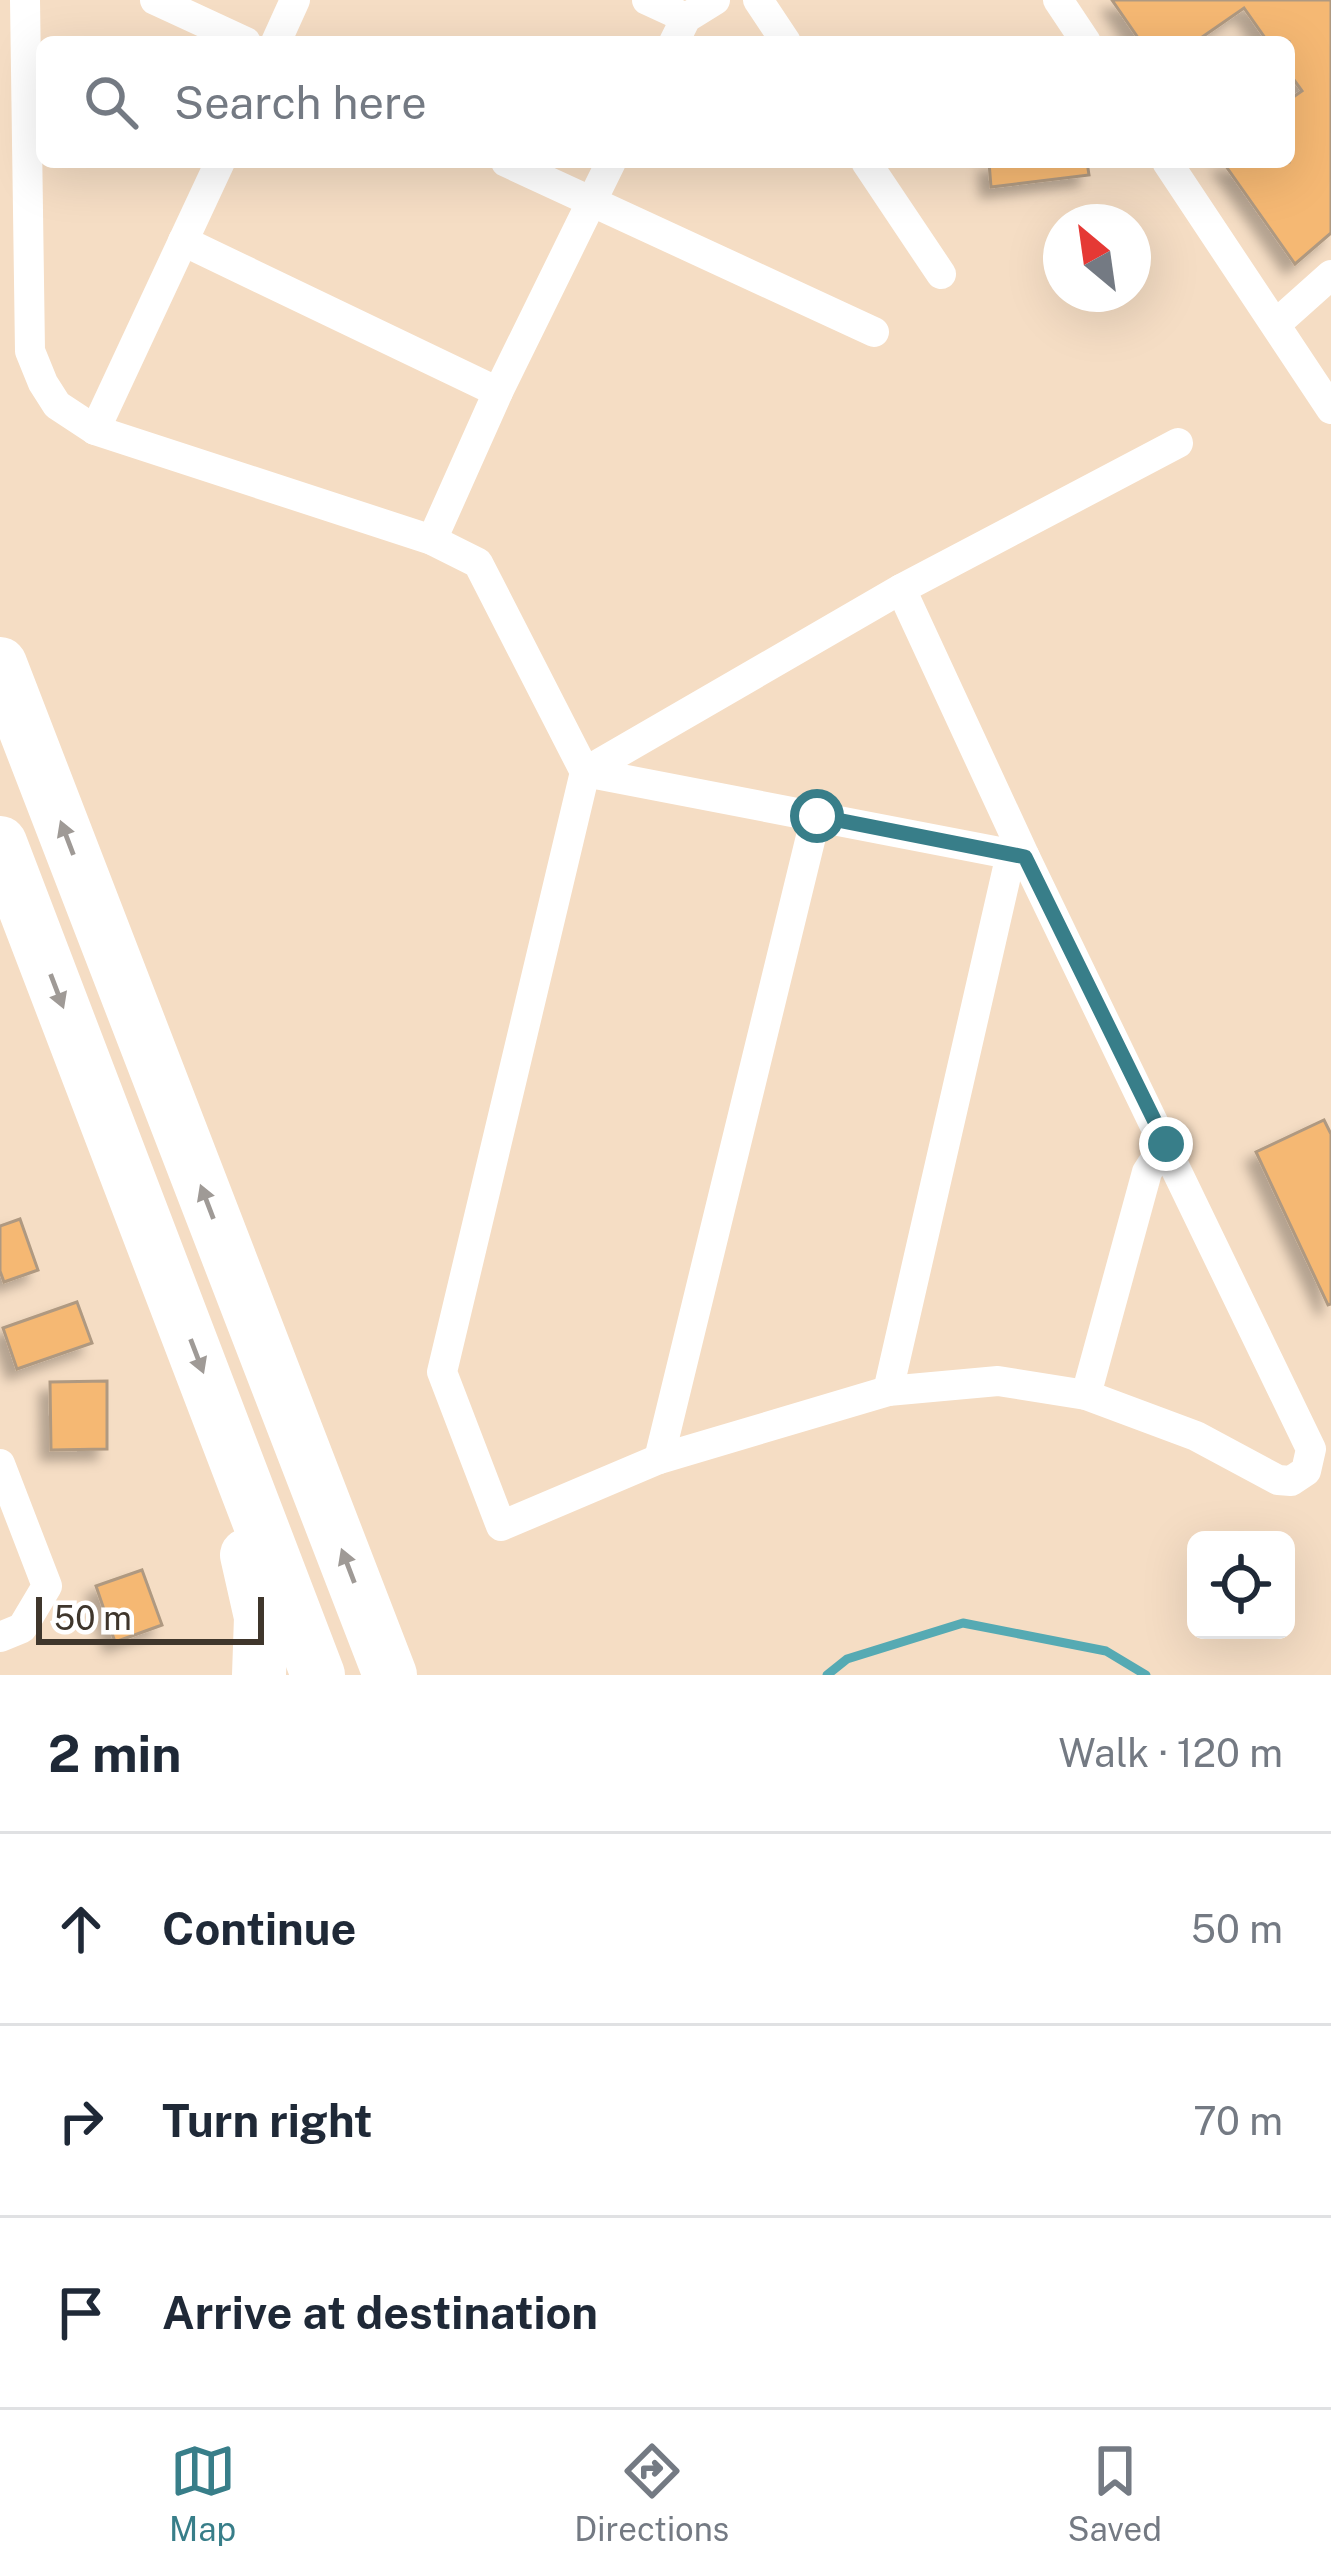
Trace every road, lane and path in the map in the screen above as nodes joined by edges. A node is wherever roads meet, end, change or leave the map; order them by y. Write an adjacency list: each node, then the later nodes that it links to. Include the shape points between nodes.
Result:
1 (25, 0): 26 (street, via 29,351 57,405)
2 (155, 0): 9 (street)
3 (295, 0): 10 (street)
4 (647, 0): 8 (street)
5 (715, 0): 8 (street)
6 (758, 0): 11 (street)
7 (1058, 0): 12 (street)
8 (680, 30)
9 (233, 36)
10 (279, 36)
11 (782, 36)
12 (1082, 36)
13 (217, 168): 19 (street)
14 (519, 168): 18 (street)
15 (608, 168): 18 (street)
16 (870, 168): 20 (street)
17 (1171, 168): 22 (street)
18 (591, 201): 23 (street); 24 (street)
19 (183, 242): 24 (street); 26 (street)
20 (941, 274)
21 (1331, 275): 22 (street)
22 (1276, 324): 25 (street)
23 (874, 332)
24 (498, 392): 28 (street)
25 (1331, 409)
26 (94, 430): 28 (street)
27 (1178, 443): 29 (street)
28 (432, 540): 31 (street, via 478,563)
29 (901, 589): 31 (street); 34 (street)
30 (0, 664): 44 (highway, one-way to 30)
31 (585, 772): 32 (street); 39 (street, via 442,1372 501,1526)
32 (817, 816): 34 (street); 39 (street)
33 (0, 843): 38 (highway, one-way to 38)
34 (1018, 855): 35 (street); 36 (street)
35 (1166, 1144): 37 (street, via 1148,1172); 37 (street, via 1311,1449 1306,1471 1278,1480 1196,1436)
36 (888, 1391): 37 (street, via 998,1381); 39 (street)
37 (1086, 1395)
38 (220, 1417): 42 (highway, via 260,1617); 43 (highway)
39 (658, 1459)
40 (0, 1464): 41 (street, via 47,1586 22,1628)
41 (0, 1636)
42 (259, 1675)
43 (319, 1675)
44 (390, 1675)

